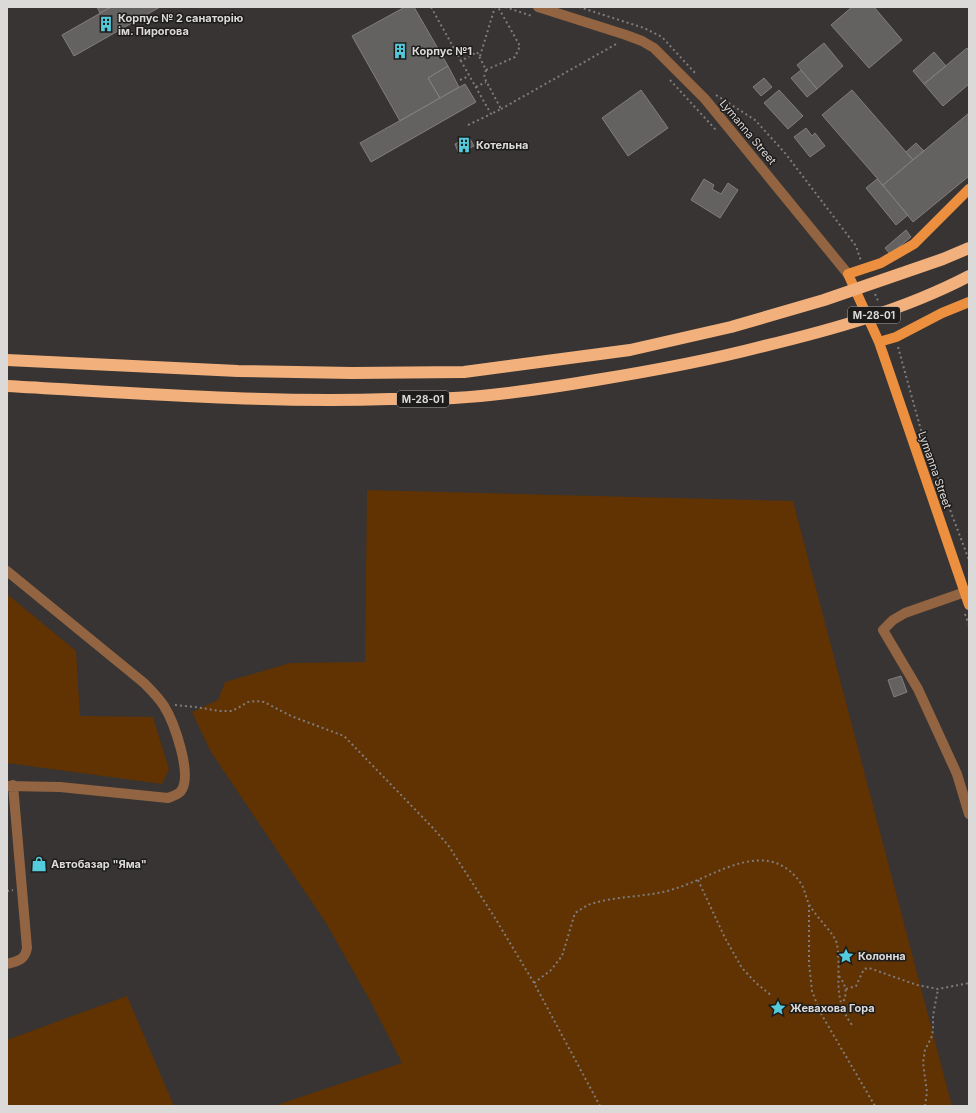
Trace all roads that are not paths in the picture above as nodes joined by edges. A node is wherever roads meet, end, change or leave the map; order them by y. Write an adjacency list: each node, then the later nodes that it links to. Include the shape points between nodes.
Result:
1 (536, 12): 4 (street, Lymanna Street, via 626,35 654,48 705,100)
2 (969, 189): 4 (main road, via 914,244 881,263)
3 (969, 248): 8 (highway, М-28-01, via 824,300 731,327 630,350 464,372 238,371)
4 (848, 274): 7 (main road, Lymanna Street)
5 (969, 276): 9 (highway, М-28-01, via 914,301 834,329 729,355 525,392 453,398 227,399)
6 (969, 302): 7 (main road, via 896,337)
7 (879, 342): 11 (main road, Lymanna Street)
8 (7, 360)
9 (7, 386)
10 (7, 571): 13 (street, via 144,683 164,705 175,728 186,769 181,791 168,798 60,787)
11 (965, 592): 12 (main road, Lymanna Street); 14 (street, via 906,613 893,620 883,630 918,689 957,774)
12 (967, 609)
13 (10, 785): 15 (street, via 27,948 23,958)
14 (969, 814)
15 (7, 964)

